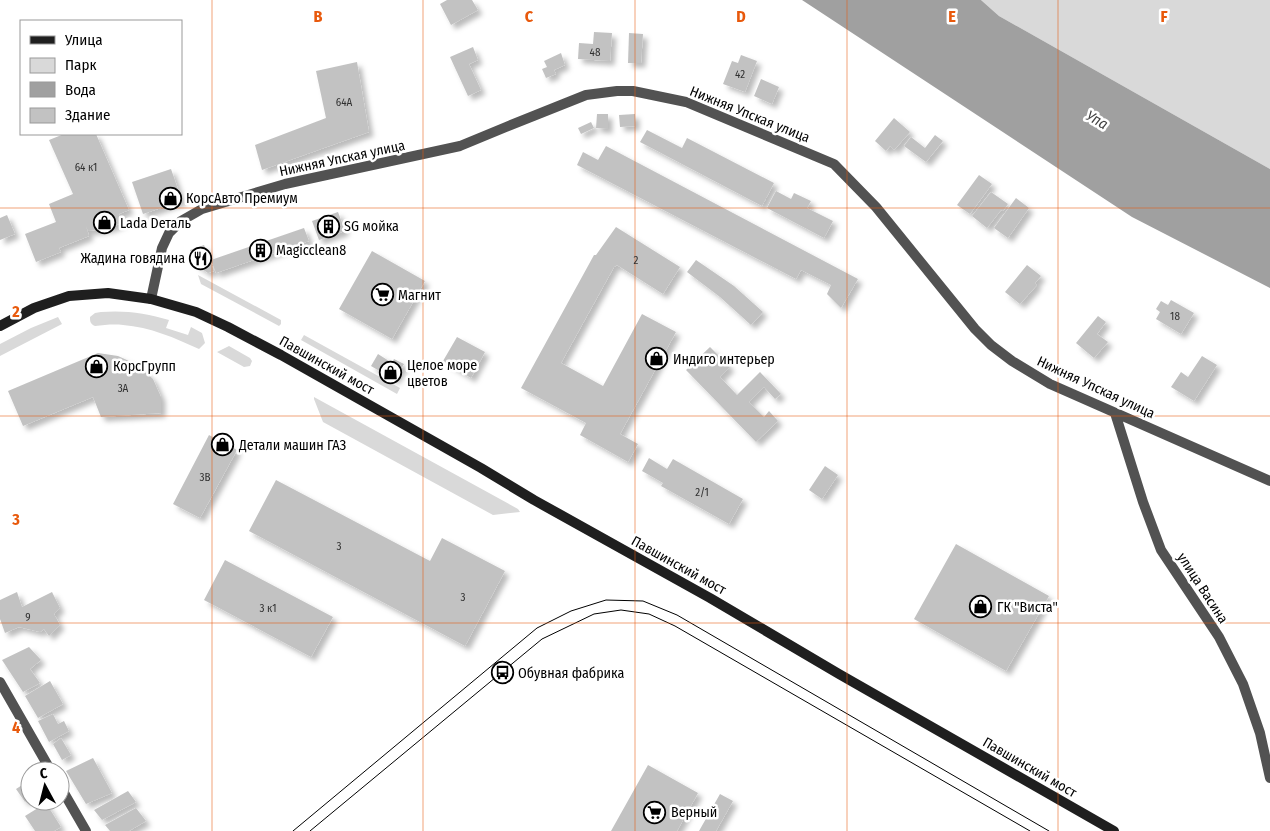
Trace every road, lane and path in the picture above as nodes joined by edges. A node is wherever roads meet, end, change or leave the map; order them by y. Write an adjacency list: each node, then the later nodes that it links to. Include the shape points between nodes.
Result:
1 (151, 299): 2 (main road, Павшинский мост, via 108,293 69,296 34,308); 3 (street, Нижняя Упская улица, via 162,248 169,233 181,221 202,210 285,184 460,146 586,95 633,91 686,102 834,164 876,207 991,345 1050,384); 10 (main road, Павшинский мост, via 196,312 281,355)
2 (0, 326)
3 (1115, 413): 4 (street, Нижняя Упская улица); 7 (street, улица Васина, via 1161,550 1218,637 1243,684 1260,734)
4 (1270, 481)
5 (0, 682): 6 (street)
6 (46, 761)
7 (1270, 778)
8 (70, 803): 9 (street)
9 (86, 831)
10 (1114, 831)

